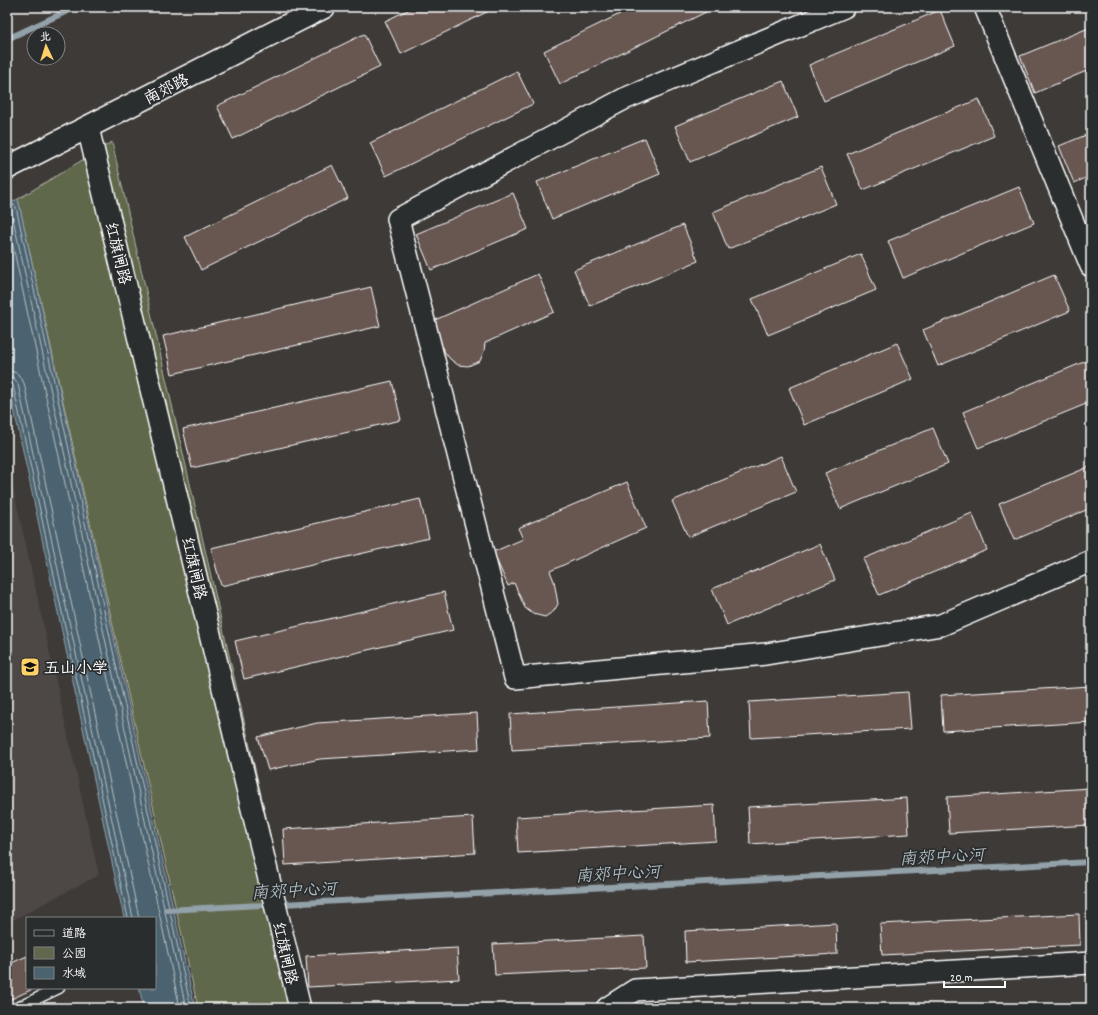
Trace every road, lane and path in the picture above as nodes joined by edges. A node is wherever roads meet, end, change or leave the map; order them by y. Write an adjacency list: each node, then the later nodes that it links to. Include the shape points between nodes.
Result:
1 (324, 7): 4 (street, 南郊路)
2 (844, 7): 7 (street, via 624,99 398,219 515,678 766,654 941,625)
3 (984, 7): 6 (street)
4 (88, 128): 5 (street, 南郊路); 11 (street, 红旗闸路)
5 (7, 168)
6 (1091, 266)
7 (1091, 561)
8 (1091, 963): 12 (street, via 635,990)
9 (57, 989): 10 (lane)
10 (17, 1008)
11 (300, 1008)
12 (607, 1008)

